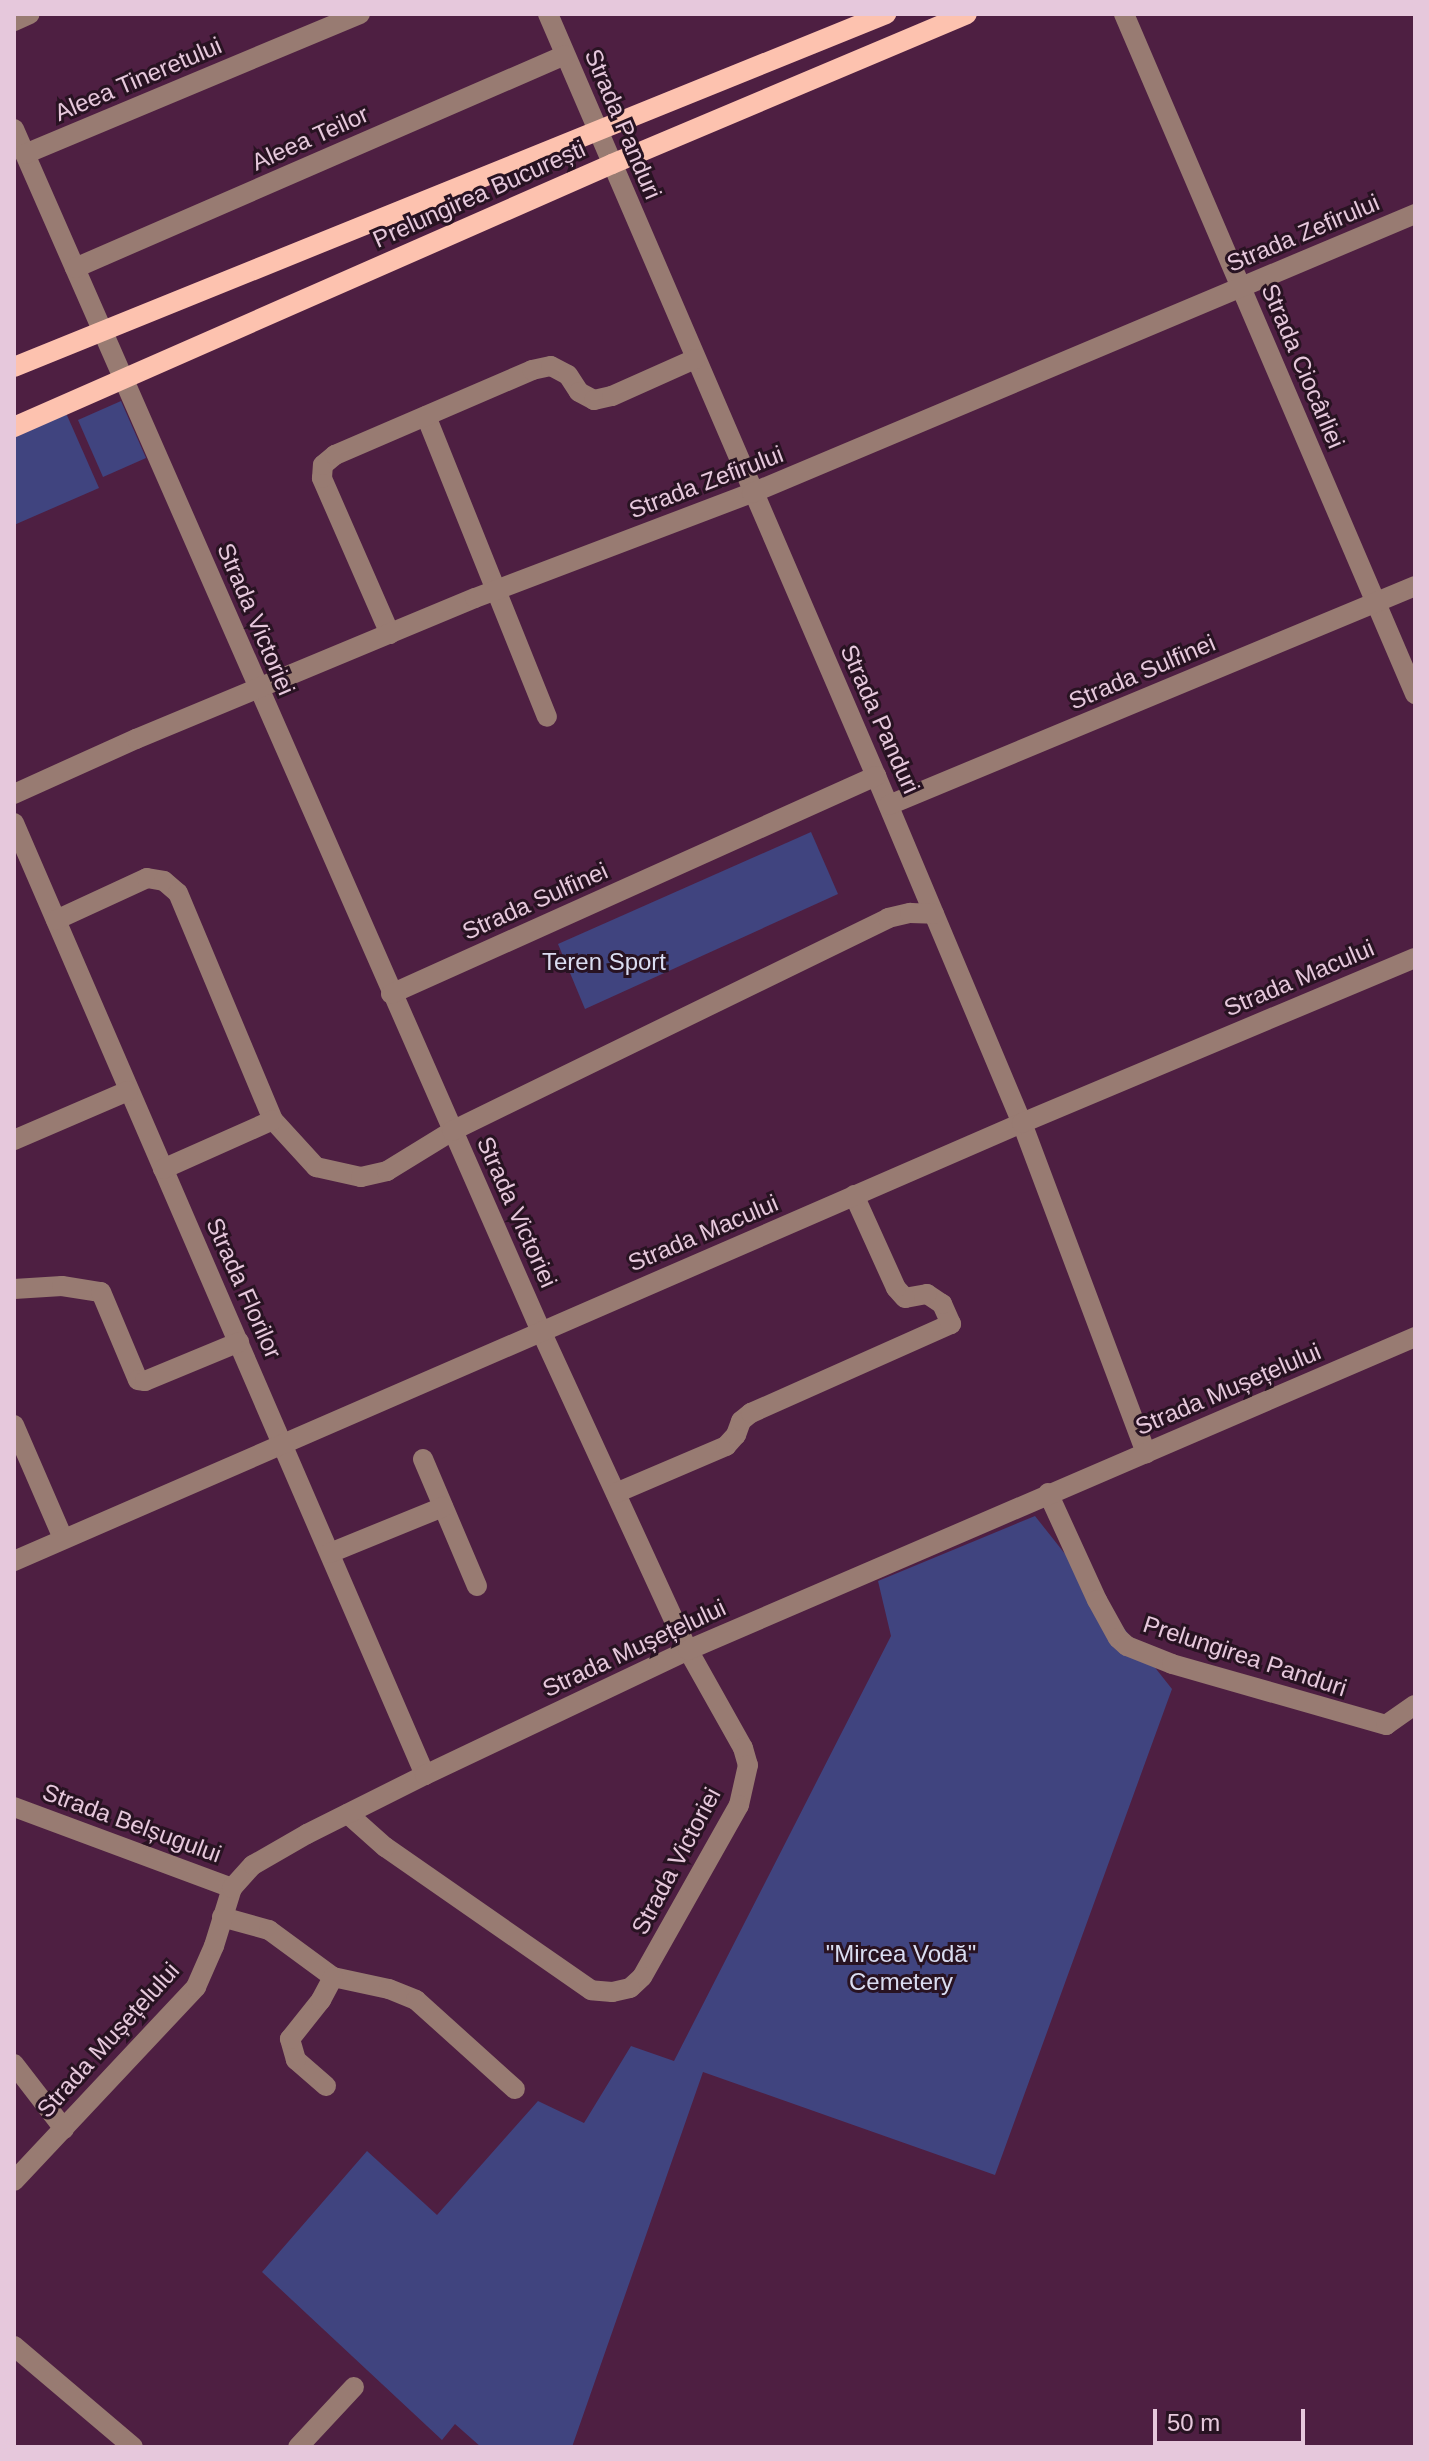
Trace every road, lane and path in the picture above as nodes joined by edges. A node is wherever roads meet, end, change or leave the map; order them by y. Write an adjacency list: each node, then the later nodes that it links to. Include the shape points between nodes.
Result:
1 (30, 14): 7 (street)
2 (360, 14): 11 (street, Aleea Tineretului)
3 (548, 14): 8 (street, Strada Panduri)
4 (886, 14): 10 (main road, Prelungirea București)
5 (967, 14): 12 (main road, Prelungirea București)
6 (1124, 14): 15 (street, Strada Ciocârliei)
7 (14, 21)
8 (565, 55): 10 (street, Strada Panduri); 14 (street, Aleea Teilor)
9 (14, 129): 11 (street, Strada Victoriei)
10 (598, 129): 12 (street, Strada Panduri); 16 (main road, Prelungirea București)
11 (25, 154): 14 (street, Strada Victoriei)
12 (612, 164): 17 (street, Strada Panduri); 19 (main road, Prelungirea București)
13 (1415, 214): 15 (street, Strada Zefirului)
14 (75, 268): 16 (street, Strada Victoriei)
15 (1241, 288): 22 (street, Strada Zefirului); 25 (street, Strada Ciocârliei)
16 (103, 329): 18 (main road, Prelungirea București); 19 (street, Strada Victoriei)
17 (695, 359): 20 (street, via 594,400 551,366 532,370); 22 (street, Strada Panduri)
18 (14, 367)
19 (126, 377): 21 (main road, Prelungirea București); 27 (street, Strada Victoriei)
20 (426, 416): 24 (street); 26 (street, via 323,465 322,478)
21 (14, 427)
22 (752, 493): 24 (street, Strada Zefirului); 30 (street, Strada Panduri)
23 (1415, 586): 25 (street, Strada Sulfinei)
24 (494, 591): 26 (street, Strada Zefirului); 29 (street)
25 (1376, 603): 28 (street, Strada Ciocârliei); 32 (street, Strada Sulfinei)
26 (390, 634): 27 (street, Strada Zefirului)
27 (258, 689): 31 (street, Strada Zefirului); 37 (street, Strada Victoriei)
28 (1415, 694)
29 (547, 717)
30 (876, 776): 32 (street, Strada Panduri); 37 (street, Strada Sulfinei)
31 (14, 794)
32 (889, 805): 34 (street, Strada Panduri)
33 (14, 823): 35 (street, Strada Florilor)
34 (934, 914): 40 (street, Strada Panduri); 41 (street, via 888,918)
35 (56, 920): 38 (street, Strada Florilor); 39 (street, via 147,878 164,881 178,893)
36 (1415, 958): 40 (street, Strada Macului)
37 (391, 994): 41 (street, Strada Victoriei)
38 (128, 1091): 42 (street); 43 (street, Strada Florilor)
39 (273, 1120): 41 (street, via 316,1167 361,1177 387,1171); 43 (street)
40 (1022, 1123): 44 (street, Strada Macului); 51 (street, Strada Panduri)
41 (452, 1131): 46 (street, Strada Victoriei)
42 (14, 1140)
43 (163, 1169): 48 (street, Strada Florilor)
44 (854, 1195): 46 (street, Strada Macului); 53 (street, via 896,1288 905,1298 927,1294 942,1304 951,1324 751,1413 726,1446)
45 (14, 1289): 48 (street, via 62,1286 101,1292 138,1380)
46 (541, 1331): 50 (street, Strada Macului); 53 (street, Strada Victoriei)
47 (1415, 1337): 51 (street, Strada Mușețelului)
48 (239, 1342): 50 (street, Strada Florilor)
49 (14, 1425): 56 (street)
50 (284, 1445): 56 (street, Strada Macului); 57 (street, Strada Florilor)
51 (1146, 1453): 54 (street, Strada Mușețelului)
52 (423, 1459): 55 (street)
53 (616, 1493): 60 (street, Strada Victoriei)
54 (1048, 1493): 60 (street, Strada Mușețelului); 61 (street, Prelungirea Panduri, via 1097,1600 1127,1646 1172,1664 1386,1725)
55 (443, 1507): 57 (street); 59 (street)
56 (63, 1538): 58 (street, Strada Macului)
57 (330, 1553): 62 (street, Strada Florilor)
58 (14, 1561)
59 (477, 1586)
60 (688, 1650): 62 (street, Strada Mușețelului); 64 (street, Strada Victoriei, via 743,1748 746,1785 642,1977 630,1988 591,1990 385,1847)
61 (1415, 1705)
62 (425, 1775): 64 (street, Strada Mușețelului)
63 (14, 1807): 65 (street, Strada Belșugului)
64 (348, 1814): 65 (street, Strada Mușețelului, via 253,1865)
65 (232, 1888): 66 (street, Strada Mușețelului)
66 (222, 1917): 67 (street, via 269,1930); 71 (street, Strada Mușețelului, via 196,1987)
67 (333, 1977): 69 (street, via 290,2039 296,2060); 70 (street, via 416,2000)
68 (14, 2064): 71 (street)
69 (326, 2086)
70 (515, 2089)
71 (64, 2129): 72 (street, Strada Mușețelului)
72 (14, 2181)
73 (14, 2346): 75 (street)
74 (354, 2387): 76 (street)
75 (133, 2447)
76 (298, 2447)

